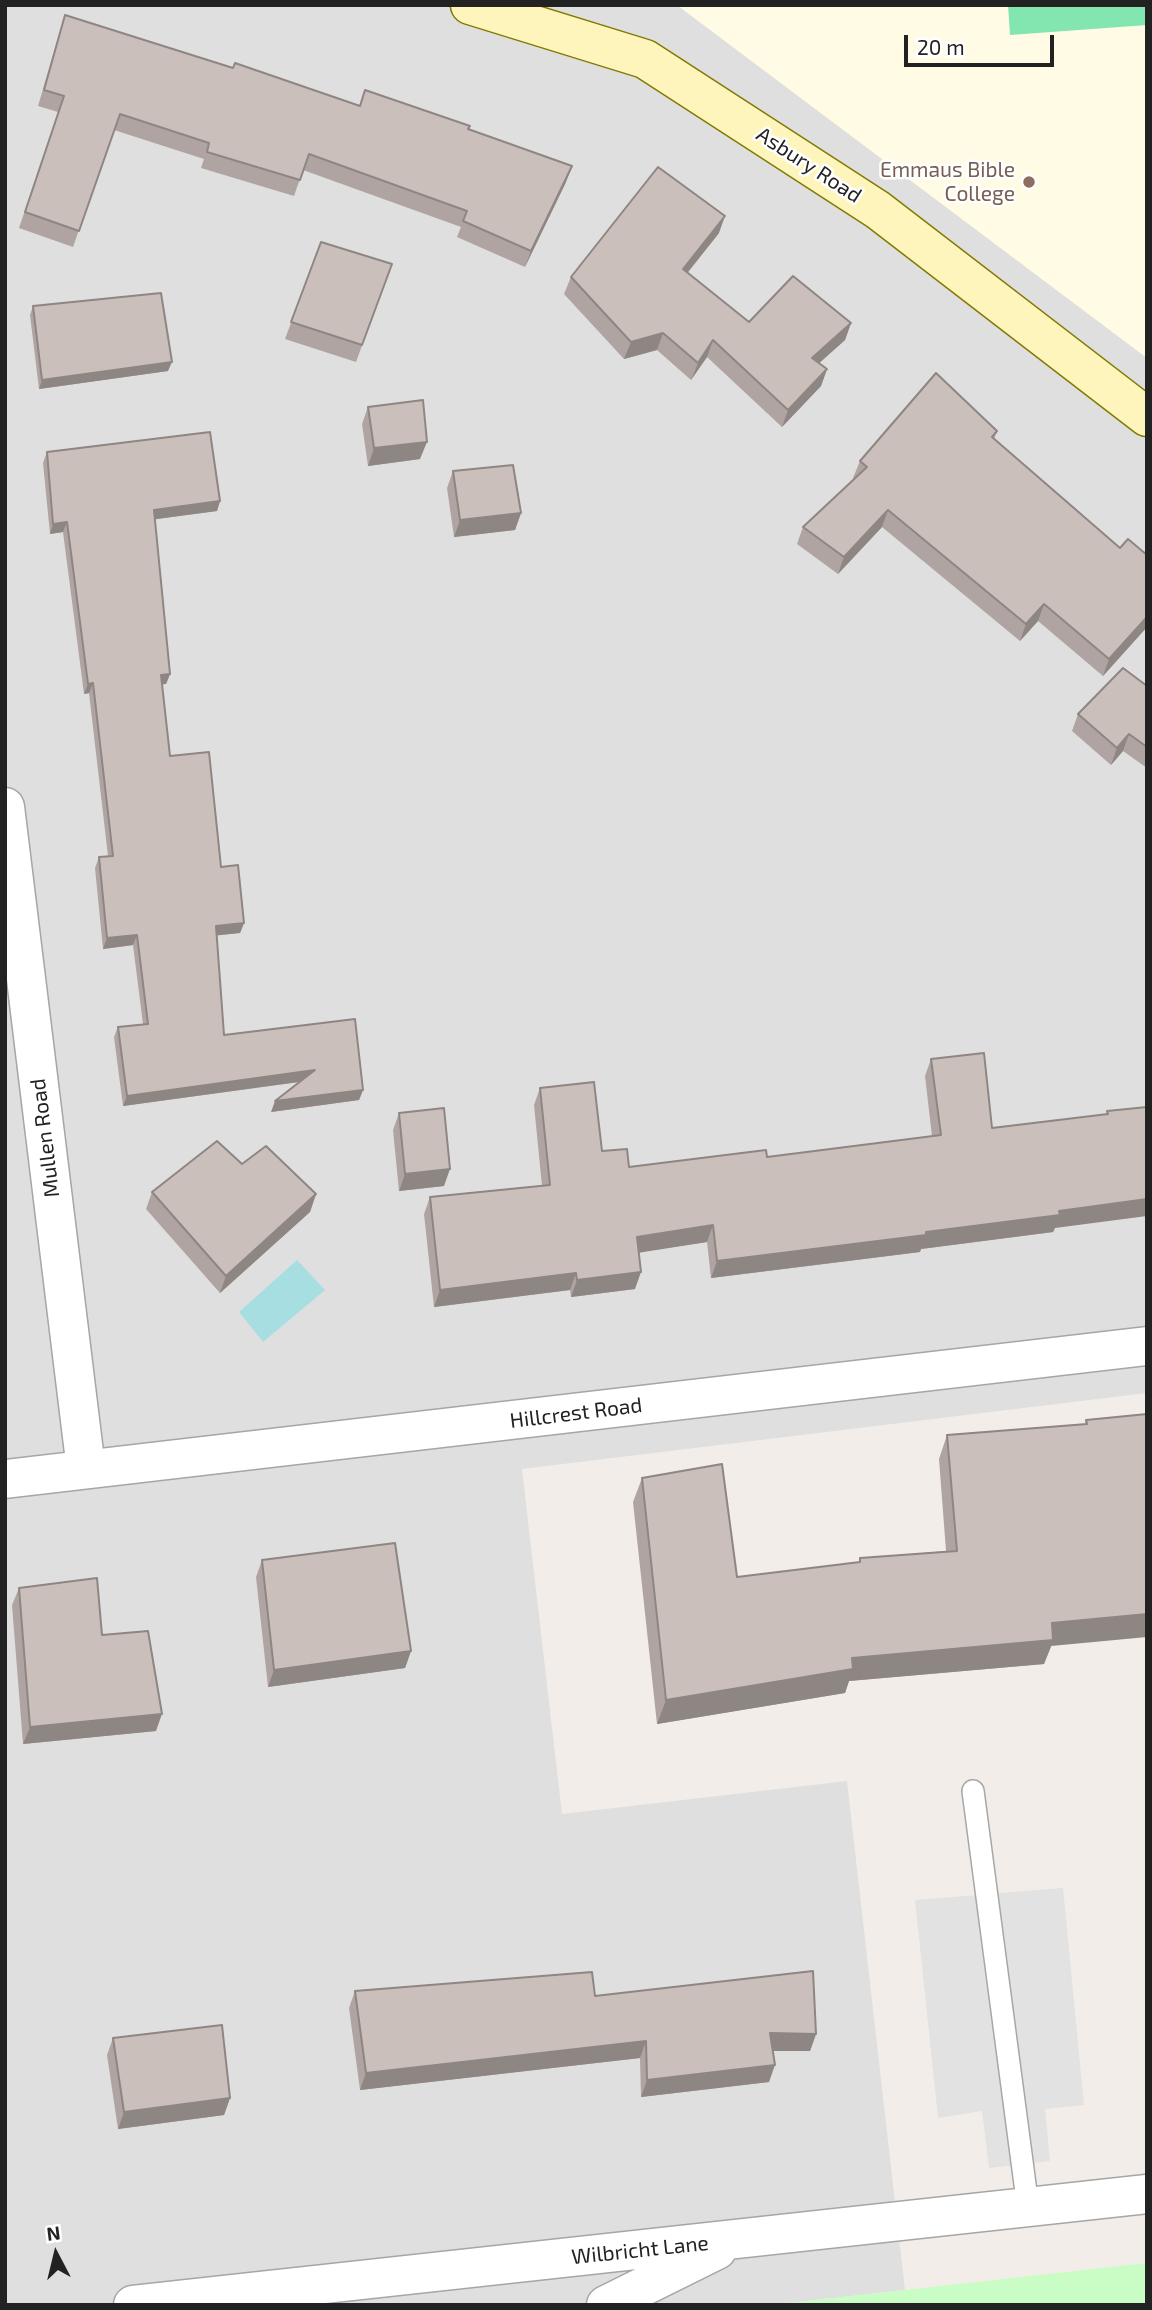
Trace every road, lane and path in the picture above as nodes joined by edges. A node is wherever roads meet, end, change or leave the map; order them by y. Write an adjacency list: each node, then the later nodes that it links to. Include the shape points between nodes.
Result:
1 (470, 5): 2 (main road, Asbury Road, via 645,59 878,210)
2 (1147, 417)
3 (5, 807): 5 (street, Mullen Road)
4 (1147, 1346): 5 (street, Hillcrest Road)
5 (86, 1469): 6 (street, Hillcrest Road)
6 (5, 1479)
7 (972, 1791): 9 (lane)
8 (1147, 2194): 9 (street, Wilbricht Lane)
9 (1028, 2207): 10 (street, Wilbricht Lane)
10 (739, 2239): 11 (street, Wilbricht Lane); 12 (street)
11 (133, 2305)
12 (606, 2305)

